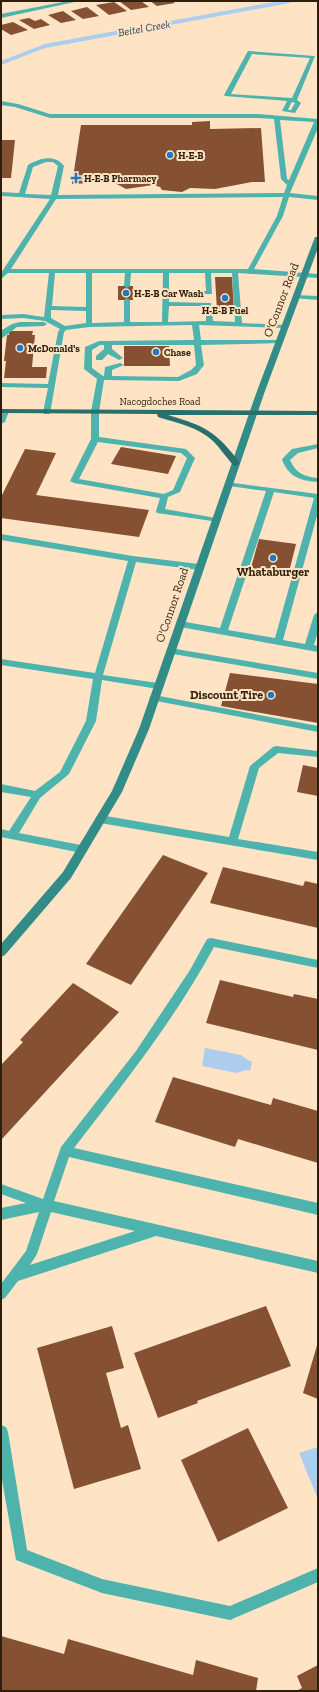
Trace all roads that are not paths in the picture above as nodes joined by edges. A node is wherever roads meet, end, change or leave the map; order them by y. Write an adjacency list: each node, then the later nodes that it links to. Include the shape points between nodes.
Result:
1 (76, 1): 2 (street, via 36,6)
2 (1, 16)
3 (294, 100): 3 (lane, via 314,57 250,52 226,95); 5 (lane, via 298,102)
4 (1, 103): 6 (lane, via 50,116)
5 (289, 115): 6 (lane); 7 (lane)
6 (277, 117): 8 (lane, via 284,179)
7 (318, 121): 8 (lane)
8 (290, 186): 11 (lane)
9 (1, 194): 10 (lane)
10 (22, 195): 12 (lane); 12 (lane, via 30,166 36,162 54,160 60,166)
11 (287, 195): 12 (lane); 13 (lane); 19 (lane, via 280,216)
12 (54, 197): 15 (lane)
13 (318, 198)
14 (318, 239): 23 (main road, O'Connor Road)
15 (6, 271): 20 (lane); 25 (lane)
16 (166, 271): 17 (lane); 22 (lane); 27 (lane)
17 (208, 271): 18 (lane); 27 (lane, via 213,292)
18 (235, 271): 19 (lane); 43 (lane)
19 (250, 271): 23 (lane)
20 (52, 272): 21 (lane); 34 (lane)
21 (88, 272): 22 (lane); 35 (lane)
22 (128, 272): 26 (lane)
23 (303, 276): 24 (lane); 28 (main road, O'Connor Road)
24 (318, 276)
25 (1, 277)
26 (127, 286)
27 (166, 292): 31 (lane)
28 (295, 297): 29 (lane); 45 (main road, O'Connor Road)
29 (318, 298)
30 (127, 300): 42 (lane)
31 (165, 304): 32 (lane); 39 (lane)
32 (209, 307): 33 (lane); 41 (lane)
33 (216, 307)
34 (48, 308): 35 (lane); 37 (lane)
35 (89, 309): 44 (lane)
36 (1, 317): 37 (lane)
37 (47, 318): 38 (lane)
38 (56, 323): 46 (lane); 47 (lane, via 16,325 6,329)
39 (165, 323): 40 (lane); 42 (lane)
40 (195, 323): 41 (lane); 48 (lane)
41 (210, 323): 43 (lane)
42 (127, 324): 44 (lane)
43 (239, 324): 45 (lane)
44 (89, 325): 46 (lane)
45 (284, 327): 49 (main road, O'Connor Road)
46 (64, 328): 53 (lane, via 61,332)
47 (1, 337)
48 (198, 342): 49 (lane); 50 (lane); 51 (lane, via 200,365 194,372 179,379)
49 (279, 342): 58 (main road, O'Connor Road)
50 (108, 357): 50 (lane, via 99,362); 50 (lane, via 119,362); 51 (lane); 51 (lane, via 99,343 88,349 88,369)
51 (104, 378): 56 (lane)
52 (1, 384): 53 (lane)
53 (52, 386): 55 (lane)
54 (3, 411): 55 (main road, Nacogdoches Road); 60 (lane)
55 (47, 412): 56 (main road, Nacogdoches Road)
56 (95, 412): 57 (main road, Nacogdoches Road); 61 (lane)
57 (150, 412): 58 (main road, Nacogdoches Road); 63 (main road, via 208,433)
58 (254, 412): 59 (main road, Nacogdoches Road); 63 (main road, O'Connor Road)
59 (318, 413)
60 (1, 422)
61 (95, 439): 67 (lane, via 74,481); 67 (lane, via 183,452 191,458 176,492)
62 (318, 446): 64 (lane, via 295,451 286,460 295,474)
63 (236, 463): 65 (main road, O'Connor Road)
64 (318, 480)
65 (229, 484): 66 (lane); 69 (main road, O'Connor Road)
66 (271, 489): 68 (lane); 75 (lane)
67 (165, 496): 69 (lane, via 160,511)
68 (318, 497): 76 (lane)
69 (216, 520): 72 (main road, O'Connor Road)
70 (1, 537): 71 (lane)
71 (133, 559): 72 (lane); 81 (lane)
72 (199, 567): 74 (main road, O'Connor Road)
73 (318, 614): 77 (lane)
74 (180, 624): 75 (lane); 78 (main road, O'Connor Road)
75 (223, 632): 76 (lane)
76 (278, 642): 77 (lane)
77 (314, 648)
78 (170, 651): 80 (lane); 82 (main road, O'Connor Road)
79 (1, 662): 81 (lane)
80 (318, 676)
81 (98, 677): 82 (lane); 87 (lane, via 91,721 64,774)
82 (158, 686): 83 (main road, O'Connor Road)
83 (154, 698): 84 (lane); 88 (main road, O'Connor Road, via 144,729 117,792)
84 (318, 728)
85 (318, 754): 91 (lane, via 276,748 255,766)
86 (1, 788): 87 (lane)
87 (38, 795): 90 (lane)
88 (100, 819): 91 (lane); 92 (main road, O'Connor Road)
89 (1, 833): 90 (lane)
90 (12, 835): 92 (lane)
91 (232, 842): 93 (lane)
92 (82, 849): 94 (main road, O'Connor Road, via 67,875)
93 (318, 856)
94 (1, 952)
95 (318, 964): 96 (lane, via 211,942 194,973 140,1054)
96 (65, 1151): 98 (lane); 99 (lane)
97 (1, 1189): 98 (lane)
98 (46, 1205): 100 (lane); 101 (lane); 103 (lane, via 31,1254)
99 (318, 1209)
100 (1, 1214)
101 (156, 1230): 102 (lane); 103 (lane)
102 (318, 1267)
103 (14, 1276): 104 (lane)
104 (1, 1294)
105 (1, 1432): 106 (lane, via 22,1555 102,1586 230,1613)
106 (318, 1575)

